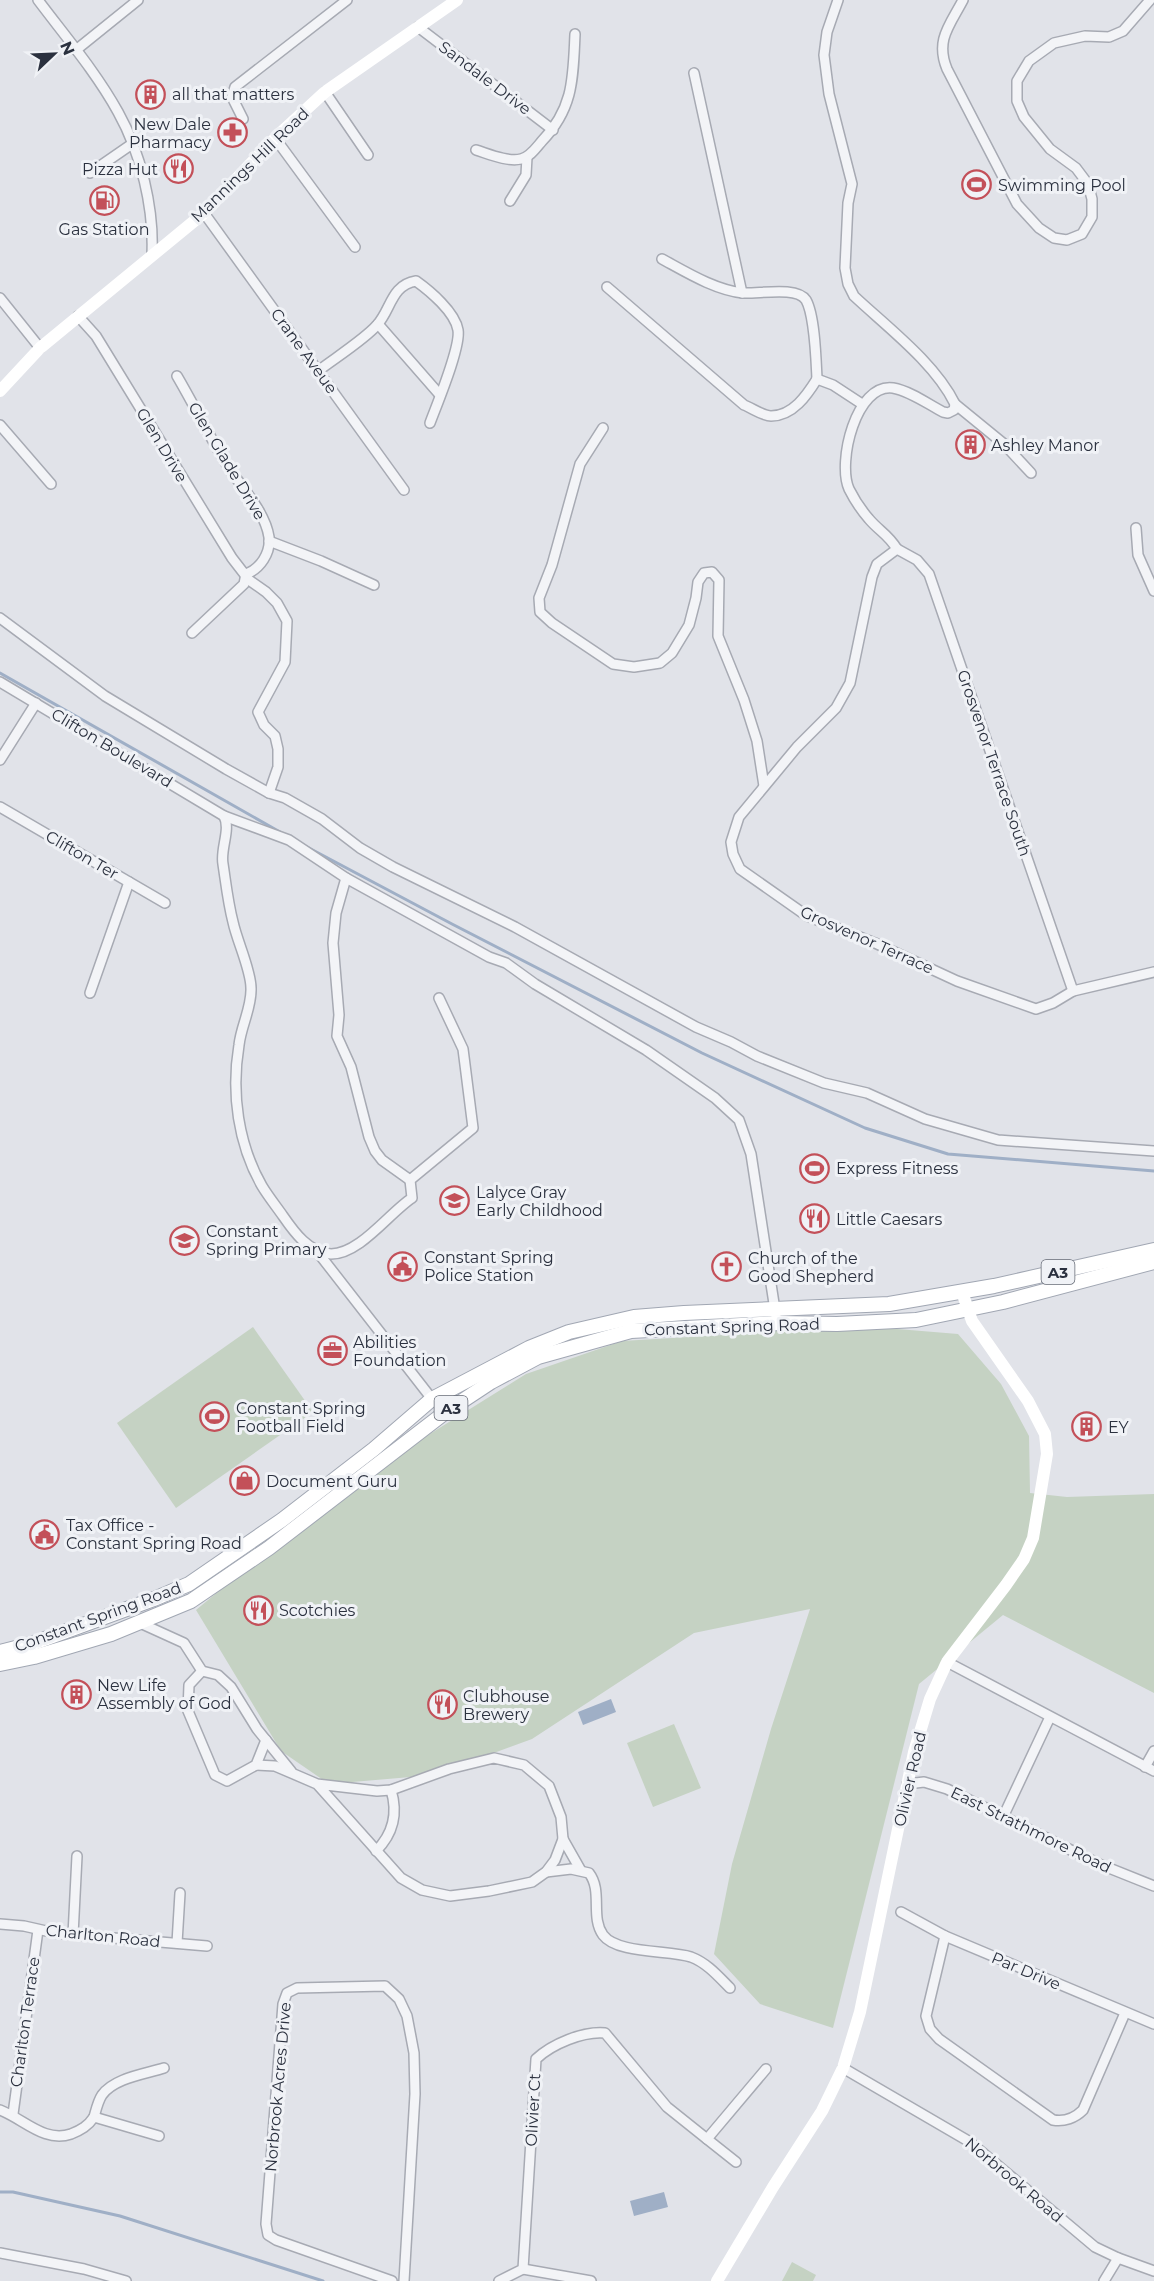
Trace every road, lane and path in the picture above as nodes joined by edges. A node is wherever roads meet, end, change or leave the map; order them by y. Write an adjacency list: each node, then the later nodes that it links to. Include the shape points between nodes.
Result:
1 (38, 0): 10 (street)
2 (138, 0): 10 (street)
3 (347, 0): 13 (street, via 235,87 232,97)
4 (838, 0): 38 (street, via 824,55 829,94 852,184 845,268 848,284 854,296 939,380)
5 (963, 0): 6 (street, via 942,42 946,69 1017,204 1039,228 1067,240 1082,234 1092,217 1088,184 1076,168 1050,149 1024,117 1017,101 1017,81 1029,61 1054,43 1085,36 1109,37 1123,31)
6 (1150, 0)
7 (450, 2): 8 (main road, Mannings Hill Road)
8 (418, 27): 12 (main road, Mannings Hill Road); 14 (street, Sandale Drive)
9 (575, 34): 14 (street, via 573,83)
10 (76, 50): 16 (street, via 118,112)
11 (694, 73): 27 (street)
12 (325, 92): 15 (main road, Mannings Hill Road); 18 (street)
13 (243, 119)
14 (553, 130): 19 (street)
15 (275, 138): 22 (main road, Mannings Hill Road); 23 (street)
16 (132, 144): 20 (street); 24 (street, via 148,195)
17 (476, 150): 19 (street, via 518,160)
18 (368, 155)
19 (527, 157): 21 (street, via 526,175)
20 (90, 173)
21 (510, 201)
22 (204, 213): 24 (main road, Mannings Hill Road); 32 (street, Crane Aveue)
23 (355, 247)
24 (152, 254): 29 (main road, Mannings Hill Road)
25 (662, 259): 27 (street, via 700,279)
26 (607, 287): 34 (street, via 744,405 770,416 790,411)
27 (742, 293): 34 (street, via 794,292 805,299 812,324)
28 (0, 298): 31 (street)
29 (78, 316): 31 (main road, Mannings Hill Road); 48 (street, Glen Drive, via 96,336 197,503)
30 (378, 324): 32 (street); 36 (street); 36 (street, via 406,283 416,281 433,293 458,330 453,360)
31 (40, 348): 35 (main road, Mannings Hill Road)
32 (318, 371): 44 (street, Crane Aveue)
33 (177, 376): 46 (street, Glen Glade Drive, via 267,527)
34 (817, 379): 37 (street)
35 (0, 391)
36 (440, 395): 39 (street)
37 (862, 404): 38 (street, via 878,391 892,388 943,412 954,410); 47 (street, Grosvenor Terrace South, via 849,436 848,487 870,520 890,536)
38 (955, 404): 42 (street, via 1004,444)
39 (430, 423)
40 (0, 425): 43 (street)
41 (603, 429): 56 (street, via 580,464 539,598 540,612 613,664 634,667 660,663 672,653 689,625 698,582 704,573 712,572 719,580 718,636 750,720)
42 (1030, 473)
43 (51, 484)
44 (404, 489)
45 (1136, 528): 50 (street, via 1138,555)
46 (270, 541): 48 (street, Glen Glade Drive, via 262,563 256,571); 49 (street)
47 (897, 549): 56 (street, Grosvenor Terrace, via 877,564 872,577 850,683 836,708); 64 (street, Grosvenor Terrace South, via 917,560 929,574)
48 (246, 574): 52 (street, Glen Glade Drive, via 244,584); 57 (street, Glen Drive, via 277,603 287,621 285,662 258,712 275,736 278,749 278,767)
49 (374, 585)
50 (1154, 591)
51 (0, 618): 57 (street, via 105,696)
52 (192, 633)
53 (0, 682): 54 (street, Clifton Boulevard)
54 (36, 703): 55 (street); 59 (street, Clifton Boulevard)
55 (0, 760)
56 (764, 786): 64 (street, Grosvenor Terrace, via 739,817 731,842 733,854 740,869 807,916 957,981 1036,1009)
57 (269, 793): 67 (street, via 322,819 393,867 515,927 696,1027 789,1070 998,1140)
58 (0, 807): 61 (street, Clifton Ter)
59 (224, 816): 60 (street, Clifton Boulevard, via 289,840); 69 (street, via 227,822 222,856 233,922 252,986 238,1045 238,1119 248,1156 262,1186 294,1232)
60 (346, 878): 68 (street, via 333,943 337,1036 351,1067 375,1151); 74 (street, Clifton Boulevard, via 489,957 507,963 666,1063 739,1120 751,1154)
61 (129, 882): 62 (street, Clifton Ter); 65 (street)
62 (165, 903)
63 (1154, 972): 64 (street, Grosvenor Terrace)
64 (1073, 991)
65 (90, 993)
66 (439, 998): 68 (street, via 464,1049 473,1128)
67 (1154, 1151)
68 (411, 1180): 69 (street, via 412,1198 370,1236 332,1254)
69 (316, 1250): 75 (street)
70 (1154, 1250): 72 (main road, Constant Spring Road / A3)
71 (1154, 1262): 73 (main road, Constant Spring Road / A3)
72 (962, 1292): 73 (main road, Olivier Road); 74 (main road, Constant Spring Road / A3)
73 (967, 1310): 74 (main road, Constant Spring Road / A3, via 916,1320 837,1324); 79 (main road, Olivier Road, via 1037,1416 1045,1434 1047,1454 1033,1538 1006,1585)
74 (776, 1316): 75 (main road, Constant Spring Road / A3, via 684,1313 634,1317 569,1332 529,1348); 76 (main road, Constant Spring Road / A3, via 631,1331 538,1357)
75 (432, 1399): 76 (street); 78 (main road, Constant Spring Road / A3, via 282,1520 189,1584)
76 (447, 1411): 77 (main road, Constant Spring Road / A3, via 269,1548 191,1600)
77 (140, 1623): 80 (main road, Constant Spring Road / A3, via 100,1638); 81 (street, via 184,1643)
78 (0, 1652)
79 (947, 1662): 82 (street); 89 (main road, Olivier Road, via 930,1699)
80 (0, 1664)
81 (202, 1671): 83 (street, via 218,1675 231,1688); 85 (street, via 189,1685 188,1711 215,1775 227,1781)
82 (1050, 1716): 86 (street); 91 (street)
83 (266, 1740): 85 (street); 87 (street)
84 (1154, 1751): 86 (street)
85 (256, 1765): 87 (street)
86 (1150, 1769)
87 (291, 1771): 88 (street)
88 (317, 1784): 90 (street); 93 (street)
89 (907, 1784): 91 (street, East Strathmore Road, via 924,1782 947,1789); 110 (main road, Olivier Road, via 861,2012)
90 (391, 1790): 92 (street, via 494,1758 524,1766 549,1786 561,1817); 93 (street, via 395,1802 390,1835)
91 (1003, 1817): 97 (street, East Strathmore Road)
92 (563, 1839): 95 (street); 96 (street)
93 (376, 1851): 96 (street, via 401,1878 422,1890 450,1896 531,1882)
94 (77, 1856): 102 (street)
95 (580, 1869): 96 (street); 106 (street, via 593,1878 598,1923 609,1941 689,1957 706,1964)
96 (546, 1872)
97 (1154, 1886)
98 (180, 1893): 104 (street)
99 (901, 1912): 103 (street, Par Drive)
100 (0, 1924): 101 (street, Charlton Road)
101 (38, 1930): 102 (street, Charlton Road); 113 (street, Charlton Terrace)
102 (73, 1935): 104 (street, Charlton Road)
103 (945, 1936): 107 (street, Par Drive); 107 (street, via 926,2016 930,2029 1053,2120 1074,2117 1083,2110)
104 (177, 1943): 105 (street, Charlton Road)
105 (207, 1946)
106 (730, 1988)
107 (1125, 2013): 108 (street, Par Drive)
108 (1154, 2024)
109 (164, 2068): 114 (street, via 108,2089 101,2095)
110 (843, 2068): 119 (street, Norbrook Road, via 970,2142 1095,2247); 128 (main road, Olivier Road, via 822,2111)
111 (765, 2069): 116 (street)
112 (0, 2110): 113 (street)
113 (13, 2114): 114 (street, via 56,2137 78,2131)
114 (94, 2117): 115 (street)
115 (159, 2136)
116 (707, 2139): 117 (street); 120 (street, Olivier Ct, via 667,2107 605,2033 595,2032 542,2053 536,2059)
117 (736, 2162)
118 (0, 2253): 122 (street, via 84,2269)
119 (1118, 2258): 121 (street, Norbrook Road); 129 (street)
120 (523, 2269): 126 (street); 127 (street)
121 (1154, 2271)
122 (113, 2279): 123 (street)
123 (126, 2281)
124 (392, 2281): 125 (street, Norbrook Acres Drive, via 268,2235 283,2004 286,1993 297,1988 385,1986 399,1999 407,2016 414,2053 415,2094)
125 (404, 2281)
126 (499, 2281)
127 (591, 2281)
128 (717, 2281)
129 (1104, 2281)

